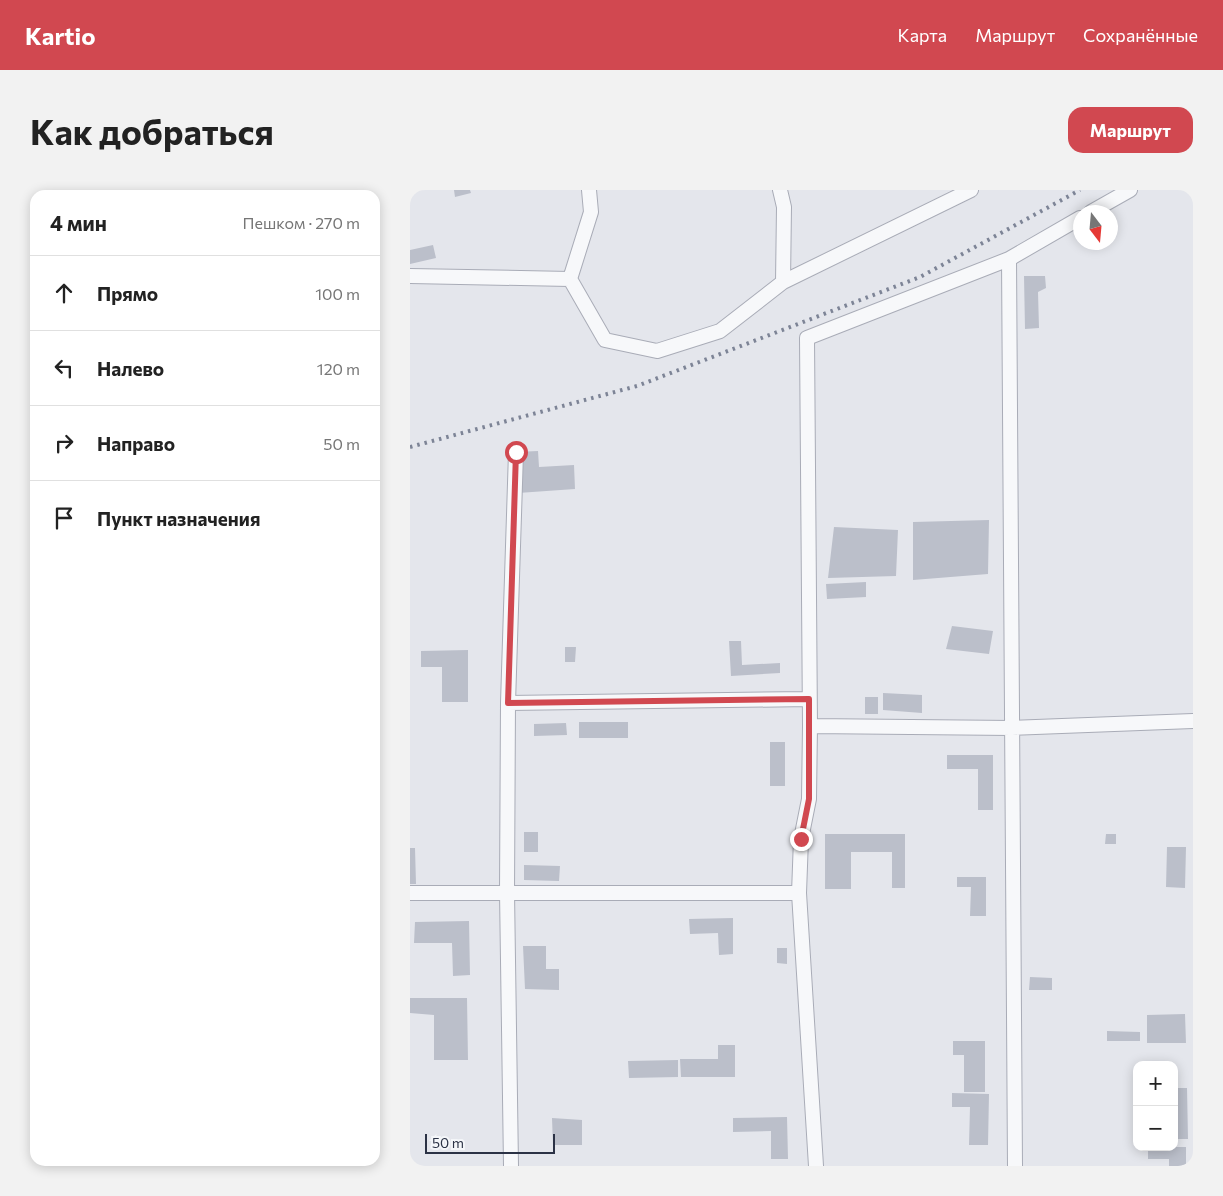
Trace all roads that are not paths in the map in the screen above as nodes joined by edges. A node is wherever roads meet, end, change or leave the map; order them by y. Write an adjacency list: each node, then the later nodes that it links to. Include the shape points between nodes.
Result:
1 (589, 190): 9 (street, via 591,212)
2 (780, 190): 10 (street, via 784,207)
3 (971, 190): 10 (street)
4 (1130, 190): 5 (street)
5 (1103, 205)
6 (1073, 222): 7 (street)
7 (1009, 259): 12 (street, via 807,338); 16 (street)
8 (410, 276): 9 (street)
9 (570, 279): 10 (street, via 605,340 657,351 720,331)
10 (784, 282)
11 (516, 452): 13 (street)
12 (809, 699): 13 (street); 15 (street)
13 (508, 703): 17 (street)
14 (1193, 720): 16 (street)
15 (810, 726): 16 (street); 19 (street, via 809,799 801,839)
16 (1012, 728): 22 (street)
17 (507, 892): 18 (street); 19 (street); 20 (street)
18 (410, 893)
19 (799, 893): 21 (street)
20 (511, 1166)
21 (816, 1166)
22 (1015, 1166)

